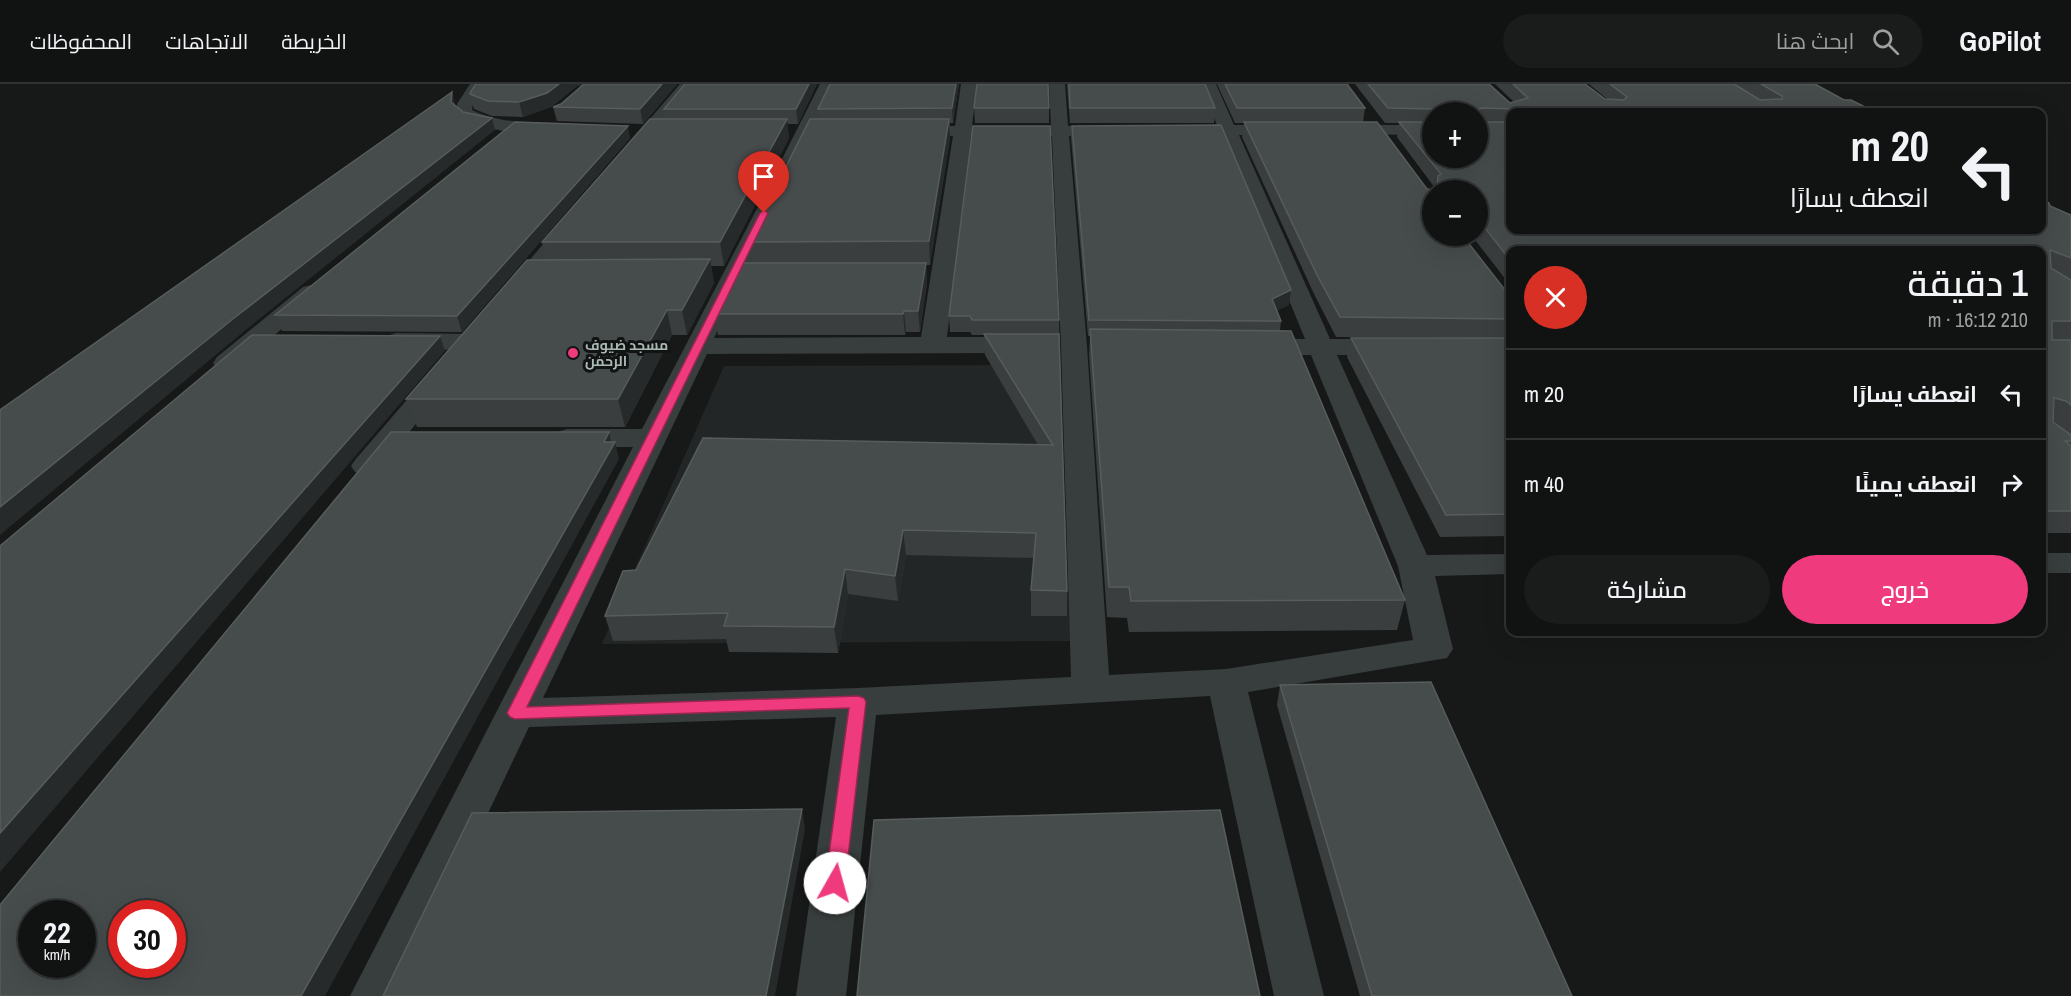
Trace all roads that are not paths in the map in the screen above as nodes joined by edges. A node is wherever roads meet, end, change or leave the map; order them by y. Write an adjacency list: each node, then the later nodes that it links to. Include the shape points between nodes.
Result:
1 (478, 84): 9 (street, via 464,112)
2 (688, 84): 34 (street, via 603,185 539,275)
3 (828, 84): 16 (street)
4 (969, 84): 19 (street)
5 (1057, 84): 20 (street)
6 (1208, 84): 12 (street)
7 (1365, 112): 13 (street)
8 (568, 117): 9 (street, via 557,113)
9 (513, 127): 22 (street)
10 (1132, 130): 20 (street)
11 (1156, 130): 12 (street)
12 (1228, 130): 13 (street); 39 (street)
13 (1379, 130): 14 (street); 21 (street)
14 (1422, 130)
15 (783, 131): 16 (street)
16 (805, 131): 17 (street); 23 (street)
17 (827, 131)
18 (884, 131): 19 (street)
19 (962, 131): 20 (street); 29 (street)
20 (1060, 131): 37 (street)
21 (1393, 148)
22 (486, 149)
23 (784, 172)
24 (774, 192): 26 (street)
25 (711, 274): 26 (street)
26 (734, 274): 27 (street); 36 (street)
27 (757, 274)
28 (919, 274): 29 (street)
29 (942, 274): 35 (street)
30 (324, 281): 31 (street)
31 (252, 340): 32 (street); 41 (street)
32 (287, 340)
33 (368, 341): 34 (street)
34 (472, 342): 42 (street)
35 (933, 345): 36 (street); 37 (street)
36 (698, 346): 45 (street)
37 (1085, 346): 52 (street)
38 (1227, 346): 39 (street)
39 (1321, 347): 40 (street); 50 (street)
40 (1416, 348)
41 (207, 379)
42 (389, 438): 43 (street); 46 (street)
43 (425, 438)
44 (544, 438): 45 (street)
45 (652, 438): 54 (street)
46 (351, 484)
47 (2046, 563): 48 (street)
48 (2071, 563)
49 (1506, 564): 50 (street)
50 (1415, 566): 51 (street, via 1434,649)
51 (1226, 682): 52 (street); 57 (street)
52 (1091, 689): 53 (street)
53 (858, 702): 54 (street); 56 (street)
54 (515, 713): 55 (street)
55 (375, 996)
56 (820, 996)
57 (1299, 996)

